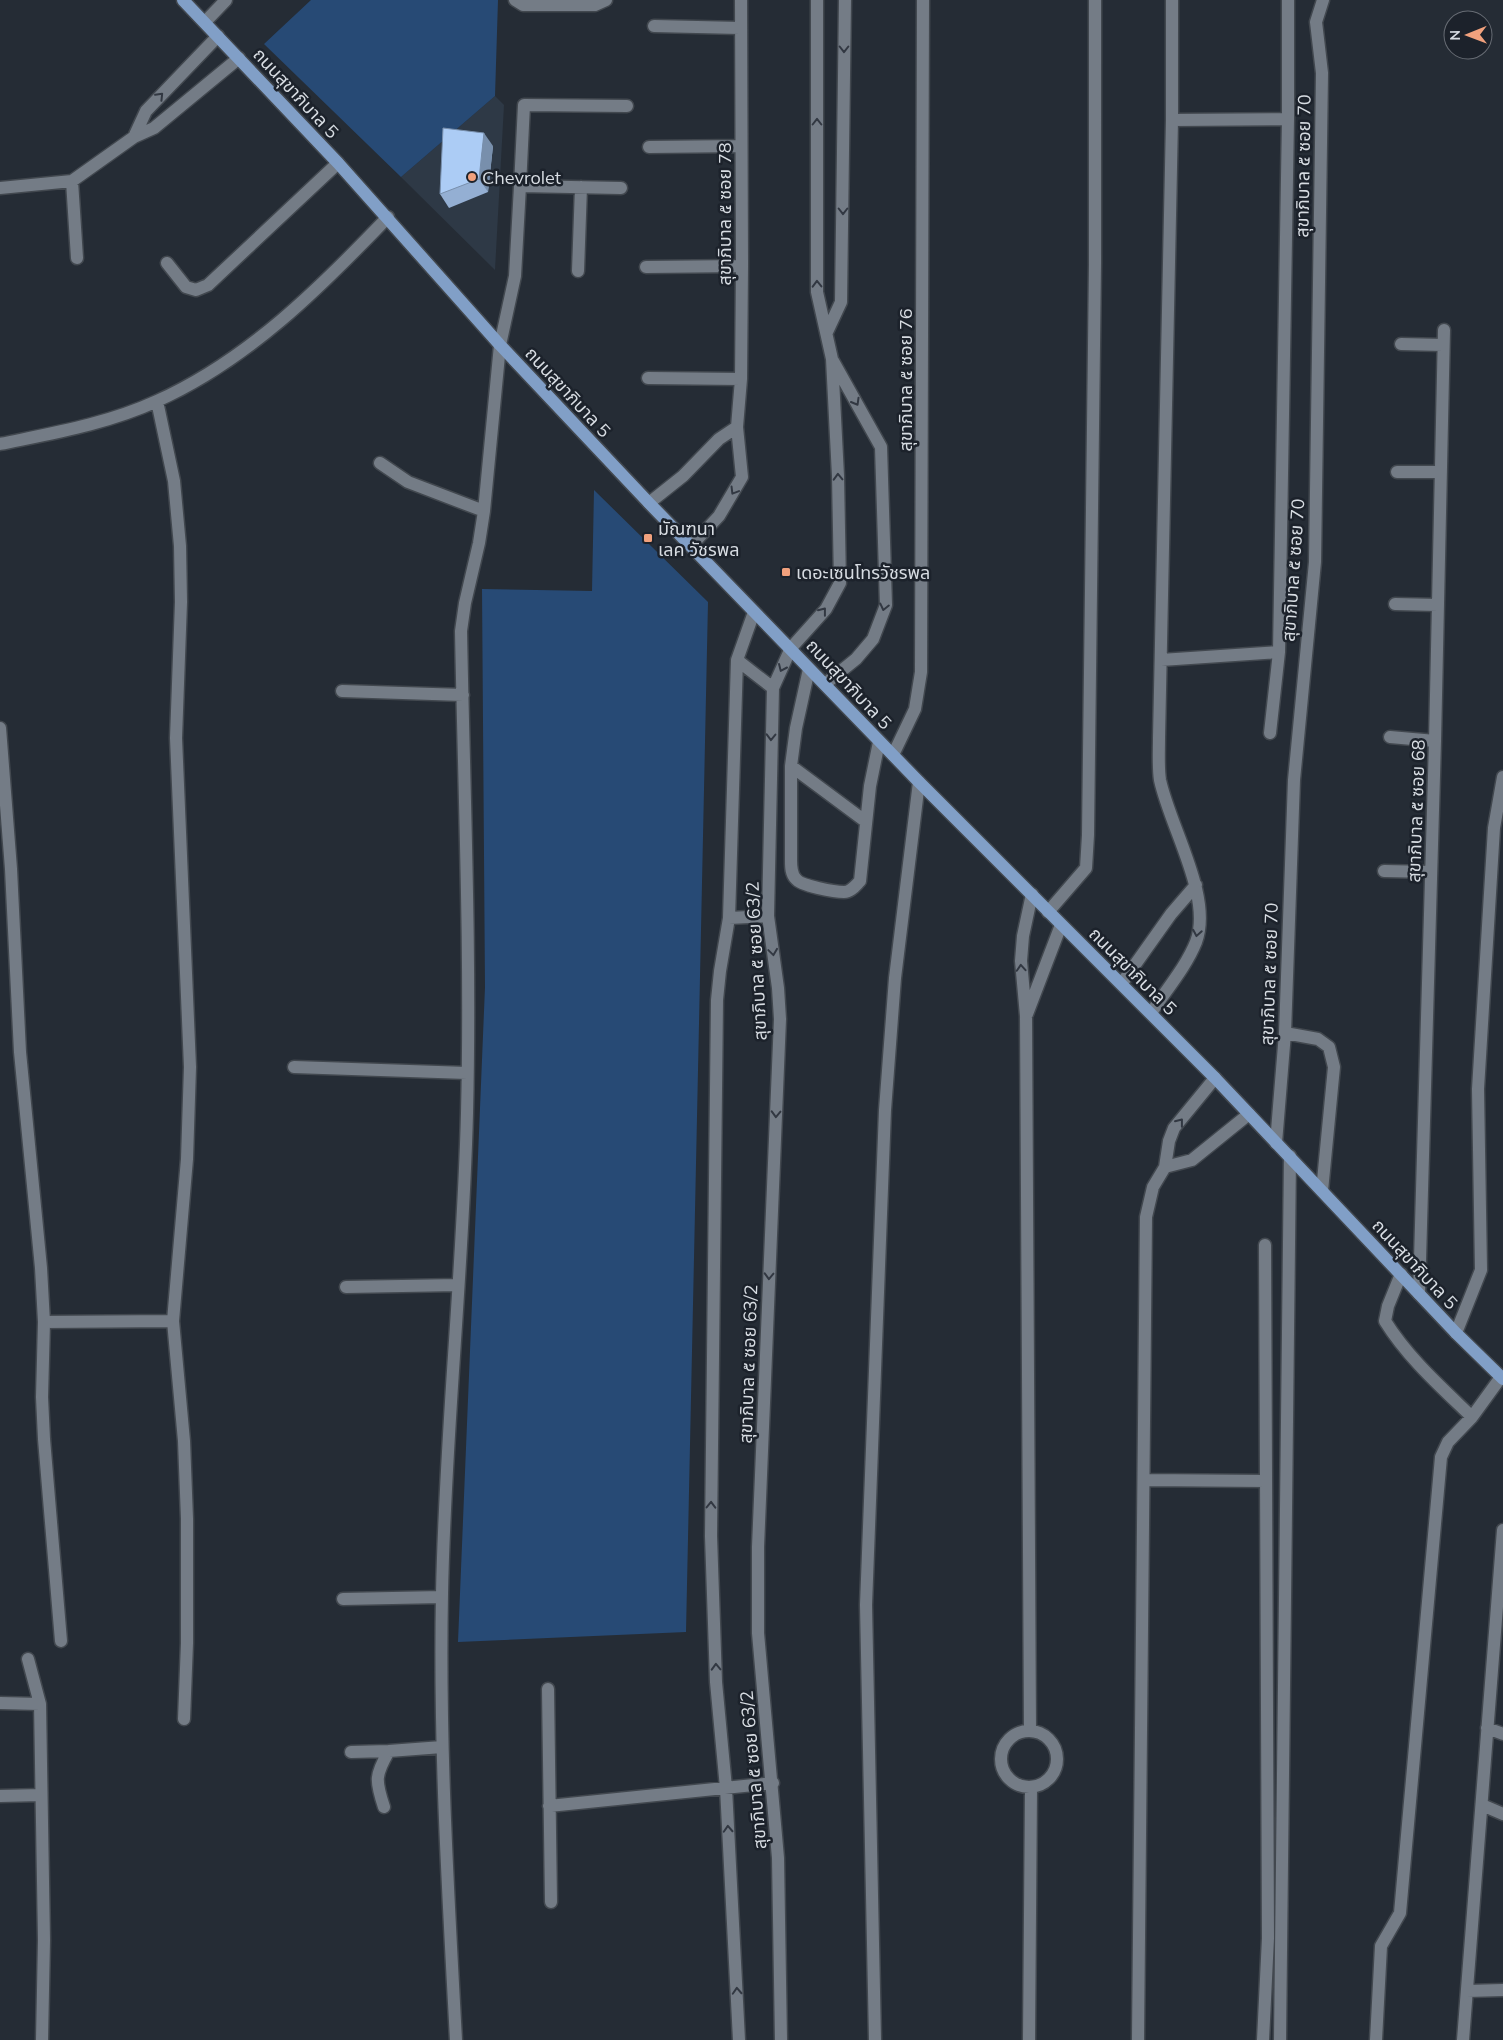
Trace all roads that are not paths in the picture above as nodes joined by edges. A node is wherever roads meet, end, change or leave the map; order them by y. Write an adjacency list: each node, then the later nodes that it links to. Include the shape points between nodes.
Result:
1 (184, 0): 13 (main road, ถนนสุขาภิบาล 5)
2 (226, 0): 13 (street)
3 (515, 0): 4 (street, via 523,5 595,5)
4 (606, 0)
5 (741, 0): 15 (street, สุขาภิบาล ๕ ซอย 78)
6 (817, 0): 37 (street, one-way to 6, via 817,292)
7 (844, 0): 37 (street, one-way to 37, via 841,302)
8 (924, 0): 70 (street, สุขาภิบาล ๕ ซอย 76, via 921,672 915,709)
9 (1095, 0): 79 (street, via 1088,834 1086,868)
10 (1172, 0): 20 (street)
11 (1288, 0): 19 (street)
12 (1323, 0): 86 (street, สุขาภิบาล ๕ ซอย 70, via 1316,22 1322,73 1314,562 1294,780)
13 (205, 22): 16 (main road, ถนนสุขาภิบาล 5)
14 (654, 26): 15 (street)
15 (740, 28): 22 (street, สุขาภิบาล ๕ ซอย 78)
16 (218, 36): 17 (main road, ถนนสุขาภิบาล 5); 21 (street, one-way to 16, via 146,111)
17 (238, 58): 21 (street, via 169,117); 24 (main road, ถนนสุขาภิบาล 5)
18 (627, 106): 26 (street, via 524,105)
19 (1288, 119): 20 (street); 57 (street)
20 (1172, 120): 59 (street)
21 (134, 137): 25 (street)
22 (741, 146): 23 (street); 33 (street, สุขาภิบาล ๕ ซอย 78)
23 (649, 147)
24 (338, 163): 30 (main road, ถนนสุขาภิบาล 5); 32 (street, via 208,285 196,290 186,287)
25 (72, 180): 28 (street); 31 (street)
26 (520, 186): 27 (street); 39 (street, via 515,276)
27 (581, 187): 29 (street); 35 (street)
28 (0, 188)
29 (621, 188)
30 (388, 217): 39 (main road, ถนนสุขาภิบาล 5); 44 (street, via 276,326 217,369)
31 (77, 258)
32 (167, 264)
33 (742, 266): 34 (street); 43 (street, สุขาภิบาล ๕ ซอย 78)
34 (646, 268)
35 (578, 271)
36 (1444, 330): 40 (street, สุขาภิบาล ๕ ซอย 68)
37 (827, 332): 41 (street)
38 (1401, 344): 40 (street)
39 (500, 345): 50 (main road, ถนนสุขาภิบาล 5); 51 (street)
40 (1443, 345): 49 (street, สุขาภิบาล ๕ ซอย 68)
41 (832, 359): 56 (street, one-way to 41, via 826,609 840,583); 61 (street, one-way to 61, via 881,447 886,605 873,639 856,659)
42 (648, 378): 43 (street)
43 (741, 379): 45 (street, สุขาภิบาล ๕ ซอย 78)
44 (157, 401): 46 (street, via 90,425); 100 (street, via 174,481 180,546 176,738 190,1067 187,1160)
45 (737, 427): 50 (street, via 719,439 683,476); 52 (street, สุขาภิบาล ๕ ซอย 78, one-way to 52, via 742,477 719,516)
46 (0, 444)
47 (380, 462): 51 (street, via 408,482)
48 (1397, 472): 49 (street)
49 (1441, 472): 54 (street, สุขาภิบาล ๕ ซอย 68)
50 (649, 503): 52 (main road, ถนนสุขาภิบาล 5)
51 (484, 510): 64 (street, via 465,603)
52 (691, 546): 55 (main road, ถนนสุขาภิบาล 5)
53 (1395, 604): 54 (street)
54 (1438, 604): 68 (street, สุขาภิบาล ๕ ซอย 68)
55 (754, 612): 56 (main road, ถนนสุขาภิบาล 5); 58 (street)
56 (791, 648): 60 (main road, ถนนสุขาภิบาล 5); 62 (street, one-way to 62)
57 (1279, 652): 59 (street); 66 (street)
58 (736, 660): 62 (street); 81 (street)
59 (1161, 660): 77 (street, via 1160,779 1172,824)
60 (809, 668): 61 (main road, ถนนสุขาภิบาล 5); 71 (street)
61 (824, 684): 69 (main road, ถนนสุขาภิบาล 5)
62 (773, 688): 80 (street, สุขาภิบาล ๕ ซอย 63/2, one-way to 80)
63 (342, 691): 64 (street)
64 (463, 695): 88 (street)
65 (0, 728): 101 (street, via 12,869 21,1061)
66 (1270, 733)
67 (1390, 736): 68 (street)
68 (1435, 741): 76 (street, สุขาภิบาล ๕ ซอย 68)
69 (879, 742): 70 (main road, ถนนสุขาภิบาล 5); 74 (street)
70 (893, 755): 73 (main road, ถนนสุขาภิบาล 5)
71 (791, 766): 74 (street); 74 (street, via 791,860 796,880 845,892 852,890 860,881)
72 (1503, 777): 102 (street, via 1494,828 1478,1089 1481,1270)
73 (918, 782): 78 (main road, ถนนสุขาภิบาล 5); 138 (street, via 895,978 885,1110 867,1586)
74 (865, 820)
75 (1384, 871): 76 (street)
76 (1431, 872): 99 (street, สุขาภิบาล ๕ ซอย 68)
77 (1196, 885): 83 (street); 84 (street, one-way to 84, via 1200,912 1196,941)
78 (1032, 894): 79 (main road, ถนนสุขาภิบาล 5); 85 (street, one-way to 78, via 1022,936)
79 (1048, 912): 82 (main road, ถนนสุขาภิบาล 5)
80 (768, 916): 81 (street); 122 (street, สุขาภิบาล ๕ ซอย 63/2, one-way to 122, via 780,1019 758,1547 758,1632)
81 (729, 918): 124 (street, one-way to 81, via 716,1682 711,1536 718,1000)
82 (1061, 924): 83 (main road, ถนนสุขาภิบาล 5); 85 (street)
83 (1122, 983): 84 (main road, ถนนสุขาภิบาล 5)
84 (1151, 1013): 89 (main road, ถนนสุขาภิบาล 5)
85 (1026, 1016): 117 (street)
86 (1285, 1033): 91 (street, สุขาภิบาล ๕ ซอย 70); 94 (street, via 1318,1038 1329,1047 1334,1067)
87 (294, 1068): 88 (street)
88 (467, 1073): 97 (street)
89 (1215, 1078): 90 (main road, ถนนสุขาภิบาล 5); 93 (street, one-way to 89, via 1174,1128)
90 (1249, 1114): 91 (main road, ถนนสุขาภิบาล 5); 93 (street, via 1192,1160)
91 (1276, 1143): 92 (main road, ถนนสุขาภิบาล 5)
92 (1290, 1156): 94 (main road, ถนนสุขาภิบาล 5); 142 (street)
93 (1164, 1168): 105 (street, via 1153,1187 1146,1217)
94 (1322, 1191): 96 (main road, ถนนสุขาภิบาล 5)
95 (1265, 1246): 106 (street)
96 (1401, 1274): 99 (main road, ถนนสุขาภิบาล 5); 104 (street, via 1388,1306 1386,1322 1414,1360)
97 (458, 1285): 98 (street); 108 (street)
98 (346, 1287)
99 (1419, 1294): 102 (main road, ถนนสุขาภิบาล 5)
100 (173, 1320): 101 (street); 115 (street, via 187,1519)
101 (44, 1322): 110 (street, via 44,1439)
102 (1456, 1333): 103 (main road, ถนนสุขาภิบาล 5)
103 (1502, 1378): 104 (street)
104 (1472, 1417): 143 (street, via 1448,1442 1441,1457 1400,1913 1381,1946)
105 (1144, 1480): 106 (street); 140 (street)
106 (1266, 1481): 141 (street, via 1268,1938)
107 (1503, 1530): 116 (street)
108 (442, 1597): 109 (street); 119 (street)
109 (343, 1599)
110 (61, 1641)
111 (28, 1659): 114 (street)
112 (548, 1689): 128 (street)
113 (0, 1703): 114 (street)
114 (40, 1704): 125 (street)
115 (184, 1719)
116 (1488, 1728): 118 (street); 127 (street)
117 (1030, 1730): 123 (street, via 1048,1738 1054,1745 1057,1763 1048,1780); 123 (street, via 1014,1734 1001,1755 1009,1778)
118 (1503, 1734)
119 (442, 1747): 120 (street); 135 (street)
120 (389, 1751): 121 (street); 129 (street, via 376,1783)
121 (351, 1752)
122 (773, 1783): 124 (street); 137 (street, สุขาภิบาล ๕ ซอย 63/2, via 778,1858)
123 (1031, 1787): 139 (street)
124 (726, 1788): 128 (street); 136 (street, one-way to 124)
125 (41, 1795): 126 (street); 134 (street)
126 (0, 1796)
127 (1482, 1805): 130 (street); 133 (street)
128 (549, 1806): 131 (street)
129 (384, 1807)
130 (1503, 1814)
131 (551, 1902)
132 (1503, 1990): 133 (street)
133 (1467, 1991): 144 (street)
134 (42, 2040)
135 (456, 2040)
136 (739, 2040)
137 (781, 2040)
138 (875, 2040)
139 (1028, 2040)
140 (1138, 2040)
141 (1263, 2040)
142 (1280, 2040)
143 (1376, 2040)
144 (1463, 2040)

